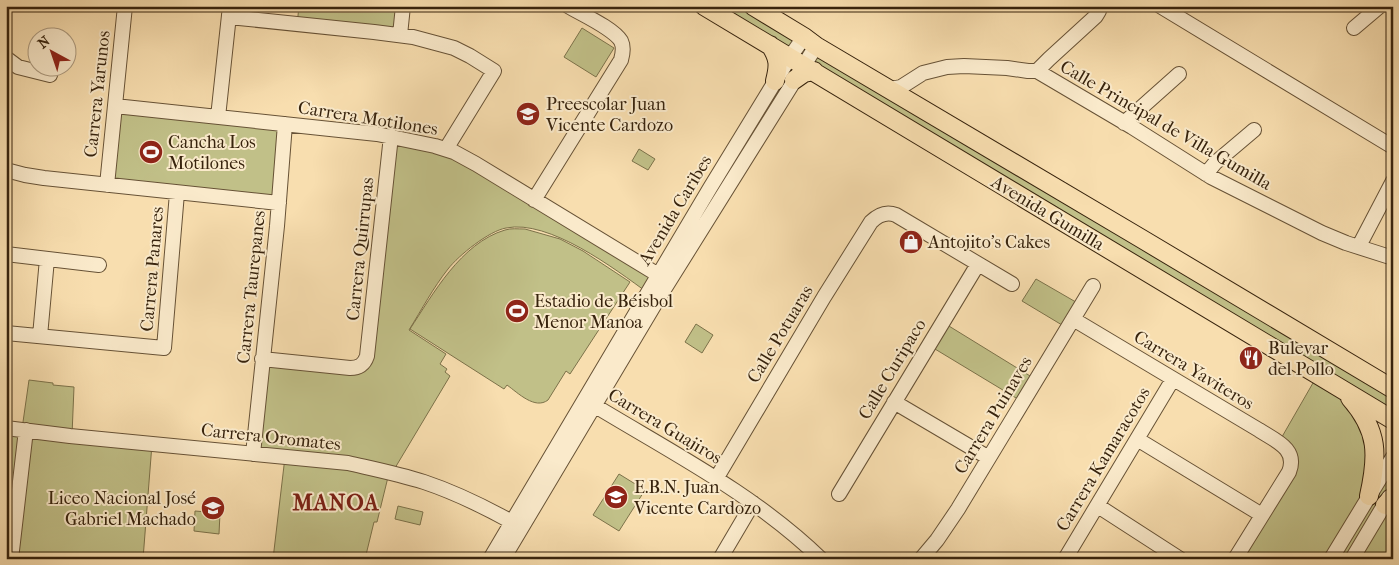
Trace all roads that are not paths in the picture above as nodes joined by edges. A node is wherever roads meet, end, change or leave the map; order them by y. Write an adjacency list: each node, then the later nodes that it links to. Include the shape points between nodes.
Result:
1 (125, 6): 23 (street, Carrera Yarunos)
2 (403, 6): 11 (street)
3 (568, 6): 36 (street, via 612,32 621,41 623,53)
4 (704, 6): 13 (main road, Avenida Gumilla)
5 (753, 6): 12 (main road, Avenida Gumilla)
6 (1098, 6): 17 (street, via 1096,16)
7 (1160, 6): 29 (street)
8 (1380, 6): 10 (street)
9 (229, 12): 11 (street); 24 (street)
10 (1354, 28)
11 (400, 35): 30 (street, via 454,48 494,71)
12 (810, 41): 15 (street, Avenida Caribes); 21 (main road, Avenida Gumilla)
13 (770, 45): 15 (main road, Avenida Gumilla); 20 (main road, via 778,61)
14 (6, 58): 16 (street)
15 (800, 68): 20 (street, Avenida Caribes); 44 (street, Avenida Caribes); 52 (main road, Avenida Gumilla)
16 (28, 70)
17 (1037, 71): 19 (street, Calle Principal de Villa Gumilla, via 947,67 923,73); 25 (street, Calle Principal de Villa Gumilla)
18 (1179, 74): 25 (street)
19 (914, 79): 21 (street, Calle Principal de Villa Gumilla); 22 (street, via 909,90)
20 (776, 80): 44 (street, Avenida Caribes, via 710,188)
21 (890, 89): 22 (main road, Avenida Gumilla)
22 (915, 104): 53 (main road, Avenida Gumilla)
23 (115, 106): 24 (street, Carrera Motilones); 34 (street, Carrera Yarunos)
24 (218, 117): 26 (street, Carrera Motilones)
25 (1124, 123): 32 (street, Calle Principal de Villa Gumilla)
26 (286, 124): 28 (street, Carrera Motilones); 37 (street, Carrera Taurepanes)
27 (1254, 130): 32 (street)
28 (391, 136): 30 (street, Carrera Motilones); 50 (street, Carrera Quirrupas, via 367,356 363,364 350,368)
29 (1393, 147)
30 (446, 149): 36 (street, Carrera Motilones)
31 (6, 170): 34 (street)
32 (1206, 174): 38 (street, Calle Principal de Villa Gumilla, via 1322,233)
33 (1393, 181): 38 (street)
34 (107, 185): 35 (street)
35 (177, 192): 37 (street); 49 (street, Carrera Panares, via 164,348)
36 (534, 200): 44 (street, Carrera Motilones)
37 (279, 203): 50 (street, Carrera Taurepanes)
38 (1358, 246): 40 (street, Calle Principal de Villa Gumilla)
39 (6, 254): 41 (street)
40 (1393, 258)
41 (47, 259): 42 (street); 49 (street)
42 (99, 264)
43 (978, 264): 45 (street); 55 (street, Calle Curipaco); 63 (street, Calle Potuaras, via 892,213 874,219)
44 (664, 278): 54 (street, Avenida Caribes)
45 (1012, 284)
46 (1093, 286): 47 (street, Carrera Puinaves)
47 (1073, 319): 51 (street, Carrera Yaviteros); 62 (street, Carrera Puinaves)
48 (6, 333): 49 (street)
49 (40, 336)
50 (262, 360): 60 (street, Carrera Taurepanes)
51 (1173, 379): 59 (street, Carrera Kamaracotos); 68 (street, Carrera Yaviteros, via 1284,447 1291,458 1289,472)
52 (1341, 389): 56 (main road, Avenida Gumilla); 65 (main road, via 1364,417 1374,442 1375,470)
53 (1393, 389)
54 (589, 402): 63 (street, Carrera Guajiros); 69 (street, Avenida Caribes)
55 (894, 402): 62 (street); 64 (street, Calle Curipaco)
56 (1393, 420)
57 (6, 428): 58 (street, Carrera Oromates)
58 (26, 430): 60 (street, Carrera Oromates); 70 (street)
59 (1137, 439): 67 (street, Carrera Kamaracotos); 68 (street)
60 (252, 454): 69 (street, Carrera Oromates, via 332,461 383,471 441,489)
61 (1393, 457): 65 (street)
62 (989, 458): 75 (street, Carrera Puinaves, via 937,540)
63 (716, 479): 66 (street, Carrera Guajiros)
64 (839, 494)
65 (1385, 498): 79 (street); 80 (street)
66 (753, 503): 73 (street); 74 (street, Carrera Guajiros)
67 (1098, 506): 76 (street, Carrera Kamaracotos); 77 (street)
68 (1262, 515): 78 (street)
69 (516, 525): 71 (street, Avenida Caribes); 72 (street, Avenida Caribes)
70 (11, 559)
71 (490, 559)
72 (503, 559)
73 (720, 559)
74 (821, 559)
75 (920, 559)
76 (1065, 559)
77 (1180, 559)
78 (1235, 559)
79 (1331, 559)
80 (1352, 559)

